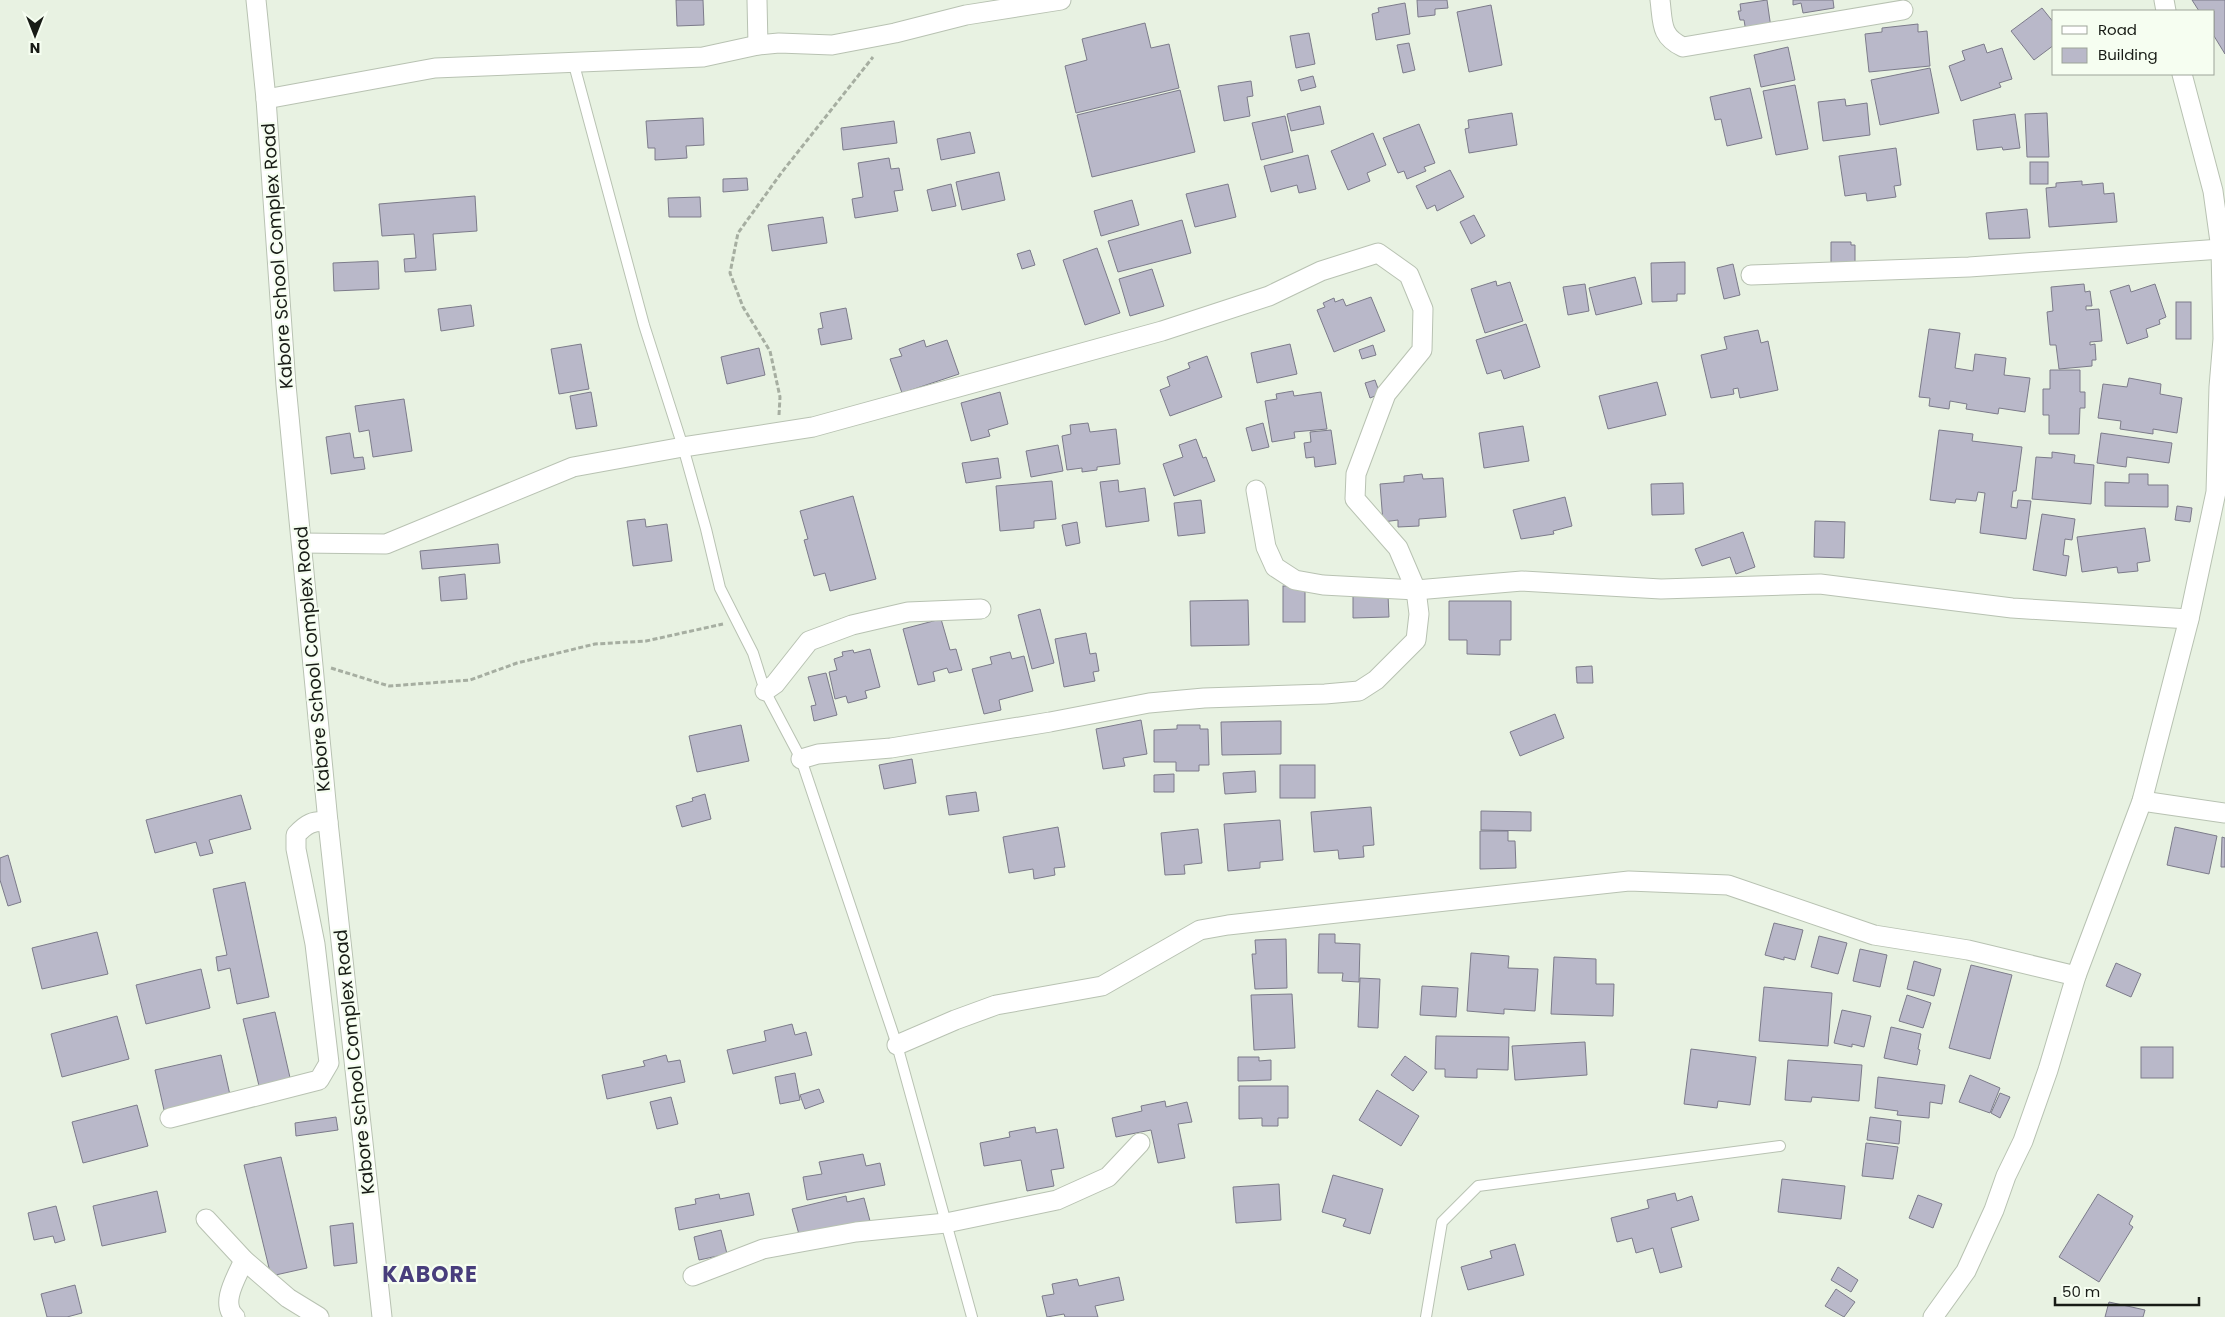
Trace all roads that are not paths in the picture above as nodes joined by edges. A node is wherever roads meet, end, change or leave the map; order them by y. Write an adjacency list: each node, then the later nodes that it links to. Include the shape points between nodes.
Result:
1 (256, 0): 9 (street, Kabore School Complex Road)
2 (757, 0): 6 (street)
3 (1061, 0): 6 (street, via 966,15 832,45)
4 (1660, 0): 5 (street, via 1664,31 1670,41 1684,47)
5 (1903, 10)
6 (758, 45): 7 (street, via 703,57)
7 (573, 61): 9 (street, via 435,68); 12 (lane, via 644,325)
8 (2182, 75): 10 (street, via 2212,191)
9 (266, 99): 15 (street, Kabore School Complex Road, via 286,385)
10 (2221, 249): 11 (street, via 1969,267); 14 (street)
11 (1752, 275)
12 (683, 447): 15 (street, via 573,467 386,544); 16 (street, via 813,427 1162,331 1269,296 1322,271 1378,253 1409,275 1423,309 1422,350 1386,394 1356,474 1354,500 1398,548); 19 (lane, via 720,588 753,654)
13 (1256, 490): 16 (street, via 1266,547 1275,567 1296,580 1323,585)
14 (2221, 492): 18 (street)
15 (302, 543): 23 (street, Kabore School Complex Road)
16 (1416, 590): 18 (street, via 1522,581 1661,589 1820,584 2012,608); 20 (street, via 1419,614 1416,640 1376,680 1359,691 1149,703 891,748 818,754)
17 (981, 609): 19 (street, via 908,612 852,625 809,641 775,684)
18 (2189, 619): 21 (street)
19 (765, 691): 20 (lane)
20 (801, 759): 25 (lane)
21 (2142, 802): 22 (street); 24 (street)
22 (2225, 813)
23 (328, 822): 26 (street, via 316,820 296,835 315,944 328,1063 319,1080); 35 (street, Kabore School Complex Road)
24 (2076, 976): 25 (street, via 1968,950 1874,935 1728,885 1628,880 1200,930 1102,986 996,1005); 38 (street, via 2023,1141 1966,1271)
25 (897, 1045): 30 (lane)
26 (170, 1118)
27 (1140, 1143): 30 (street, via 1108,1177 1057,1200)
28 (1780, 1146): 37 (lane, via 1478,1186 1442,1222)
29 (206, 1219): 31 (street)
30 (946, 1223): 32 (street, via 856,1232 763,1249); 36 (lane)
31 (244, 1260): 33 (street, via 228,1299 230,1313); 34 (street, via 288,1298)
32 (693, 1276)
33 (235, 1317)
34 (319, 1317)
35 (382, 1317)
36 (972, 1317)
37 (1426, 1317)
38 (1933, 1317)

